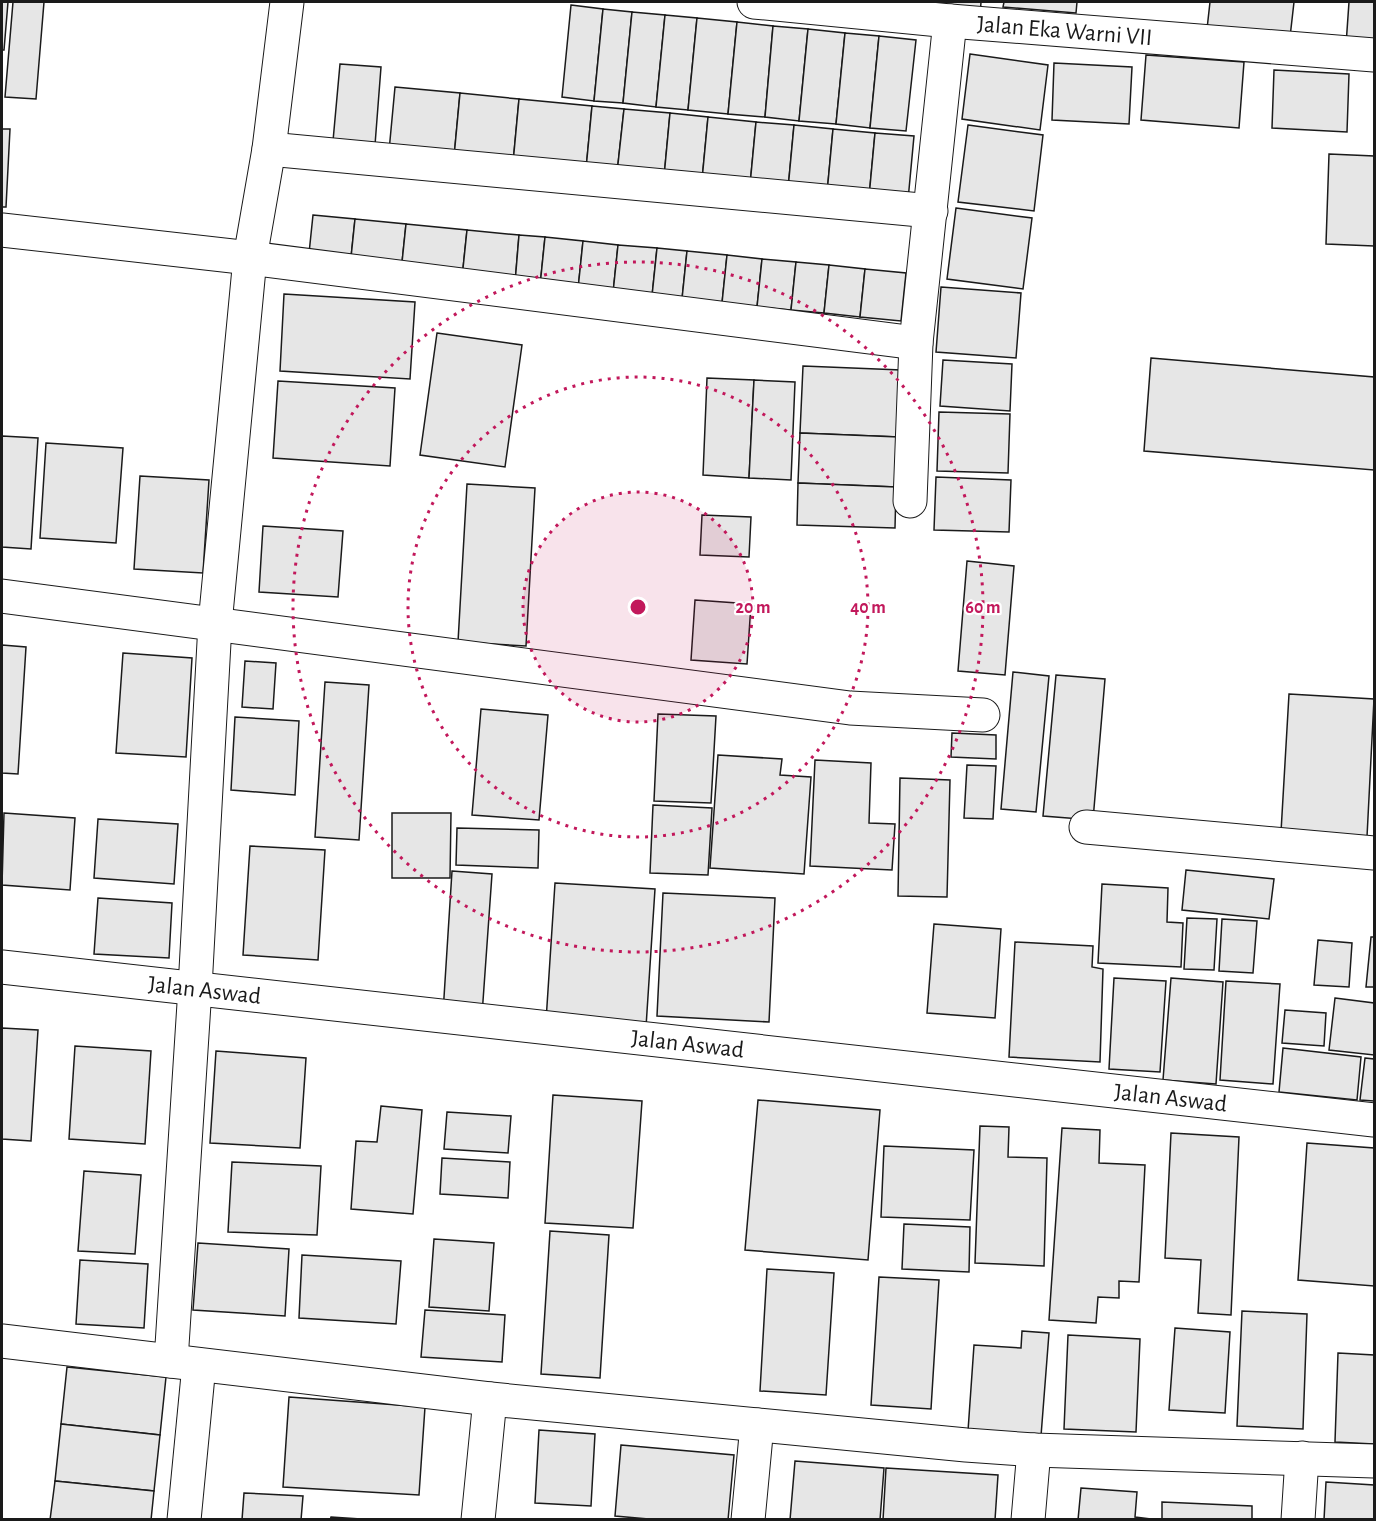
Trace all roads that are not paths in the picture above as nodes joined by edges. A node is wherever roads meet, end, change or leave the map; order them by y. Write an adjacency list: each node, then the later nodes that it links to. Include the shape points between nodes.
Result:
1 (287, 2): 5 (street)
2 (754, 2): 3 (street, Jalan Eka Warni VII)
3 (950, 21): 4 (street, Jalan Eka Warni VII); 6 (street)
4 (1374, 55)
5 (269, 149): 6 (street); 8 (street)
6 (931, 211): 9 (street)
7 (2, 230): 8 (street)
8 (250, 258): 9 (street); 12 (street)
9 (916, 343): 10 (street)
10 (910, 501)
11 (2, 596): 12 (street)
12 (215, 624): 13 (street, via 850,708); 17 (street)
13 (983, 716)
14 (1086, 826): 15 (street)
15 (1374, 853)
16 (2, 967): 17 (street, Jalan Aswad)
17 (195, 988): 18 (street, Jalan Aswad); 20 (street)
18 (1374, 1120)
19 (2, 1341): 20 (street)
20 (185, 1363): 21 (street); 26 (street)
21 (490, 1399): 22 (street); 27 (street)
22 (757, 1425): 23 (street); 28 (street)
23 (1034, 1450): 24 (street); 29 (street)
24 (1302, 1458): 25 (street); 30 (street)
25 (1374, 1461)
26 (184, 1520)
27 (478, 1520)
28 (748, 1520)
29 (1028, 1520)
30 (1298, 1520)

